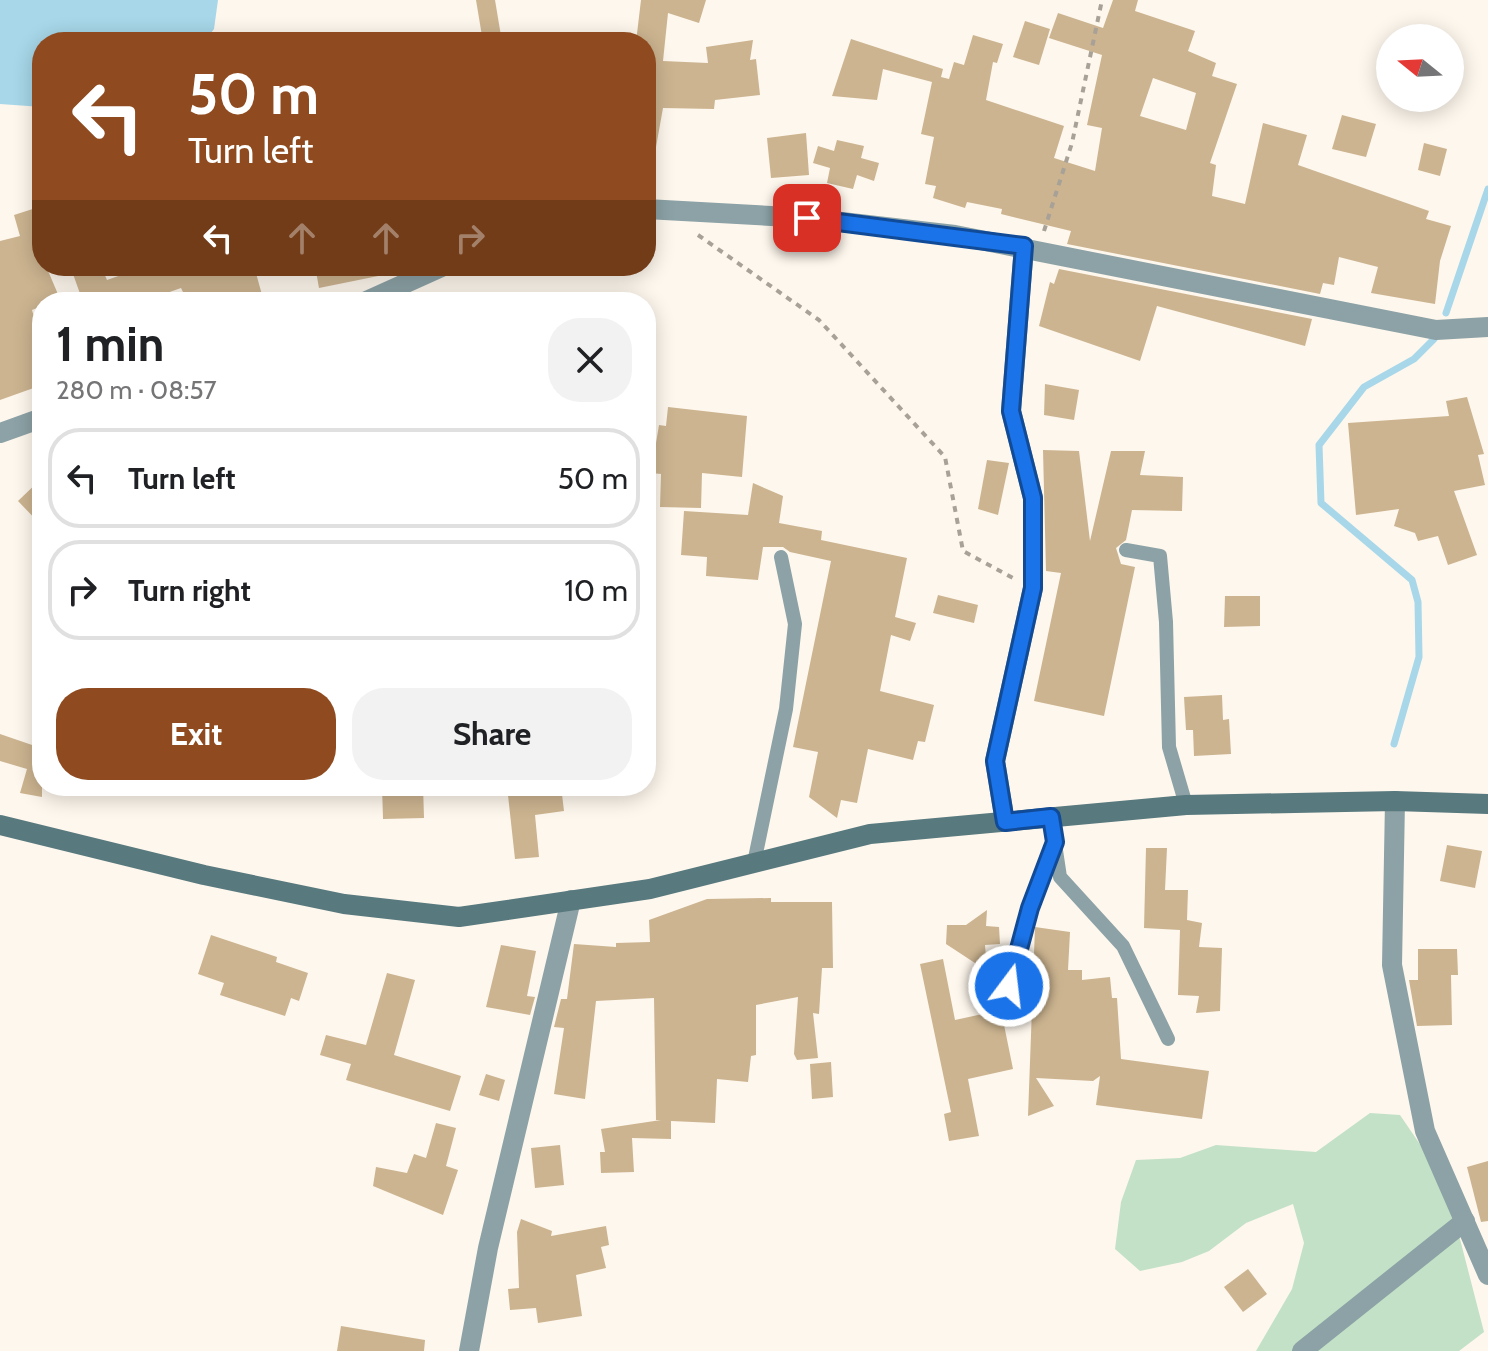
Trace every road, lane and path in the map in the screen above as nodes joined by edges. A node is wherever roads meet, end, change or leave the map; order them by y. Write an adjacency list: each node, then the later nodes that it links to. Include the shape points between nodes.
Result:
1 (1102, 0): 4 (path, via 1072,143)
2 (656, 210): 4 (street, via 807,218)
3 (695, 233): 12 (path, via 819,320 945,457 963,551)
4 (1031, 247): 7 (street, via 1436,330); 12 (street, via 1011,411 1033,498)
5 (422, 276): 6 (street)
6 (386, 292)
7 (1488, 327)
8 (32, 422): 9 (street)
9 (0, 433)
10 (1126, 550): 15 (lane, via 1160,556 1169,747)
11 (781, 557): 20 (lane, via 795,624 786,709)
12 (1033, 588): 17 (street, via 995,761)
13 (1395, 801): 14 (main road); 15 (main road); 24 (street, via 1392,965 1425,1131)
14 (1488, 804)
15 (1186, 805): 16 (main road)
16 (1051, 817): 17 (main road); 19 (lane)
17 (1005, 822): 20 (main road, via 870,834)
18 (0, 825): 21 (main road, via 344,904 459,917)
19 (1055, 842): 22 (lane, via 1009,986); 23 (lane, via 1060,877 1123,946)
20 (754, 863): 21 (main road, via 650,889)
21 (571, 900): 26 (street, via 488,1248)
22 (978, 998)
23 (1168, 1039)
24 (1465, 1221): 25 (street); 27 (street)
25 (1488, 1275)
26 (469, 1351)
27 (1302, 1351)

